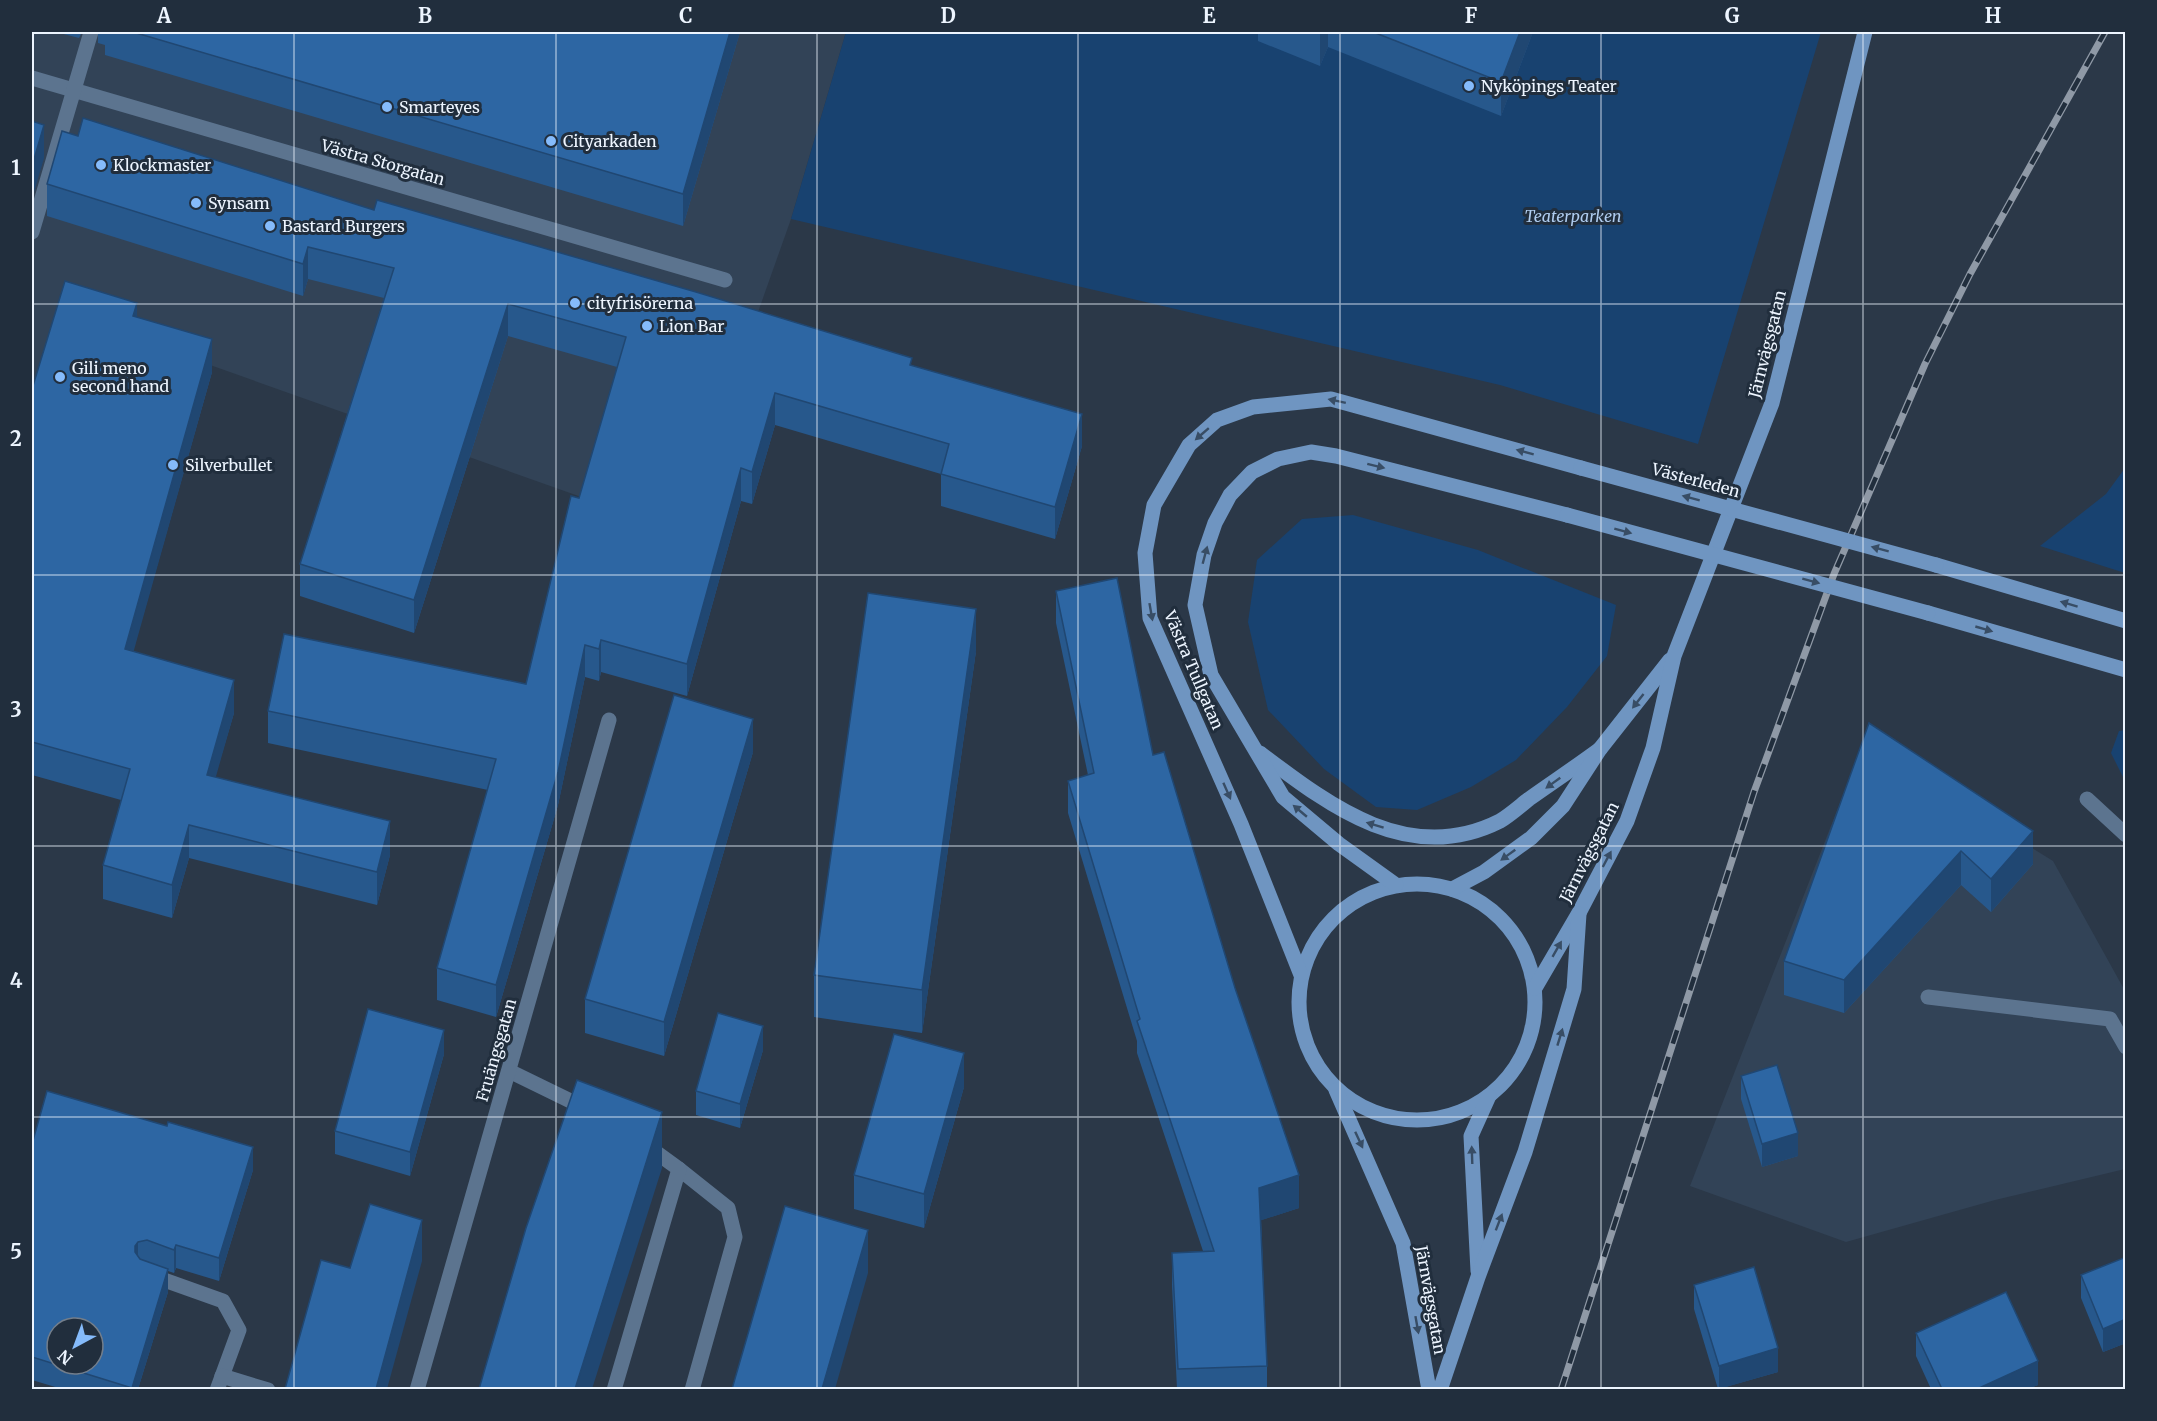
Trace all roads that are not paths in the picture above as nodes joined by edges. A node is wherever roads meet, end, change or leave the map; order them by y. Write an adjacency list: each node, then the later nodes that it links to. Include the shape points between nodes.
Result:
1 (91, 32): 4 (street)
2 (1865, 32): 9 (main road, Järnvägsgatan, via 1772,403)
3 (32, 78): 4 (street, Västra Storgatan)
4 (73, 90): 5 (street); 6 (street, Västra Storgatan)
5 (32, 232)
6 (725, 280)
7 (1253, 407): 8 (main road, Västerleden, one-way to 7, bridge, via 1331,399); 19 (main road, Västra Tullgatan, one-way to 19, via 1217,420 1189,445 1154,505 1145,553 1150,618 1241,824)
8 (2126, 621)
9 (1674, 656): 13 (main road, Järnvägsgatan, one-way to 13); 18 (main road, Järnvägsgatan, one-way to 9, via 1627,821 1653,748)
10 (2126, 670): 12 (main road, Västra Tullgatan, one-way to 10, bridge, via 1211,675 1195,605 1204,555 1230,495 1252,472 1278,459 1311,453 1566,515)
11 (609, 720): 23 (street, Fruängsgatan)
12 (1251, 747): 13 (main road, one-way to 12, via 1500,820 1454,837 1413,837 1363,821 1334,805); 16 (main road, Västra Tullgatan, one-way to 12, via 1283,797)
13 (1600, 749): 17 (main road, Järnvägsgatan, one-way to 17, via 1563,806 1531,838 1484,872)
14 (2087, 799): 15 (street)
15 (2126, 835)
16 (1396, 885): 17 (main road, Västra Tullgatan, via 1424,883); 19 (main road, Västra Tullgatan, via 1363,896 1335,916 1314,943)
17 (1452, 889): 20 (main road, Västra Tullgatan, via 1483,904 1508,926 1526,955)
18 (1580, 911): 20 (main road, Järnvägsgatan, one-way to 18); 30 (main road, one-way to 18, via 1525,1152 1574,989)
19 (1301, 975): 24 (main road, Västra Tullgatan, via 1299,1016 1311,1054)
20 (1534, 988): 25 (main road, Västra Tullgatan, via 1534,1018 1527,1048 1511,1074)
21 (1928, 997): 22 (street, via 2110,1019)
22 (2126, 1047)
23 (509, 1071): 26 (street); 33 (street, Fruängsgatan)
24 (1335, 1087): 25 (main road, Västra Tullgatan, via 1361,1107 1394,1118 1427,1120 1460,1113); 36 (main road, Järnvägsgatan, one-way to 36, via 1403,1243)
25 (1489, 1096): 30 (main road, Järnvägsgatan, one-way to 25, via 1472,1136)
26 (604, 1118)
27 (632, 1134): 28 (street)
28 (680, 1169): 34 (street); 35 (street, via 728,1208 735,1238)
29 (144, 1273): 31 (street, via 223,1301 239,1330)
30 (1478, 1276): 37 (main road, Järnvägsgatan)
31 (220, 1383): 32 (street)
32 (268, 1389)
33 (417, 1389)
34 (614, 1389)
35 (692, 1389)
36 (1429, 1389)
37 (1440, 1389)

